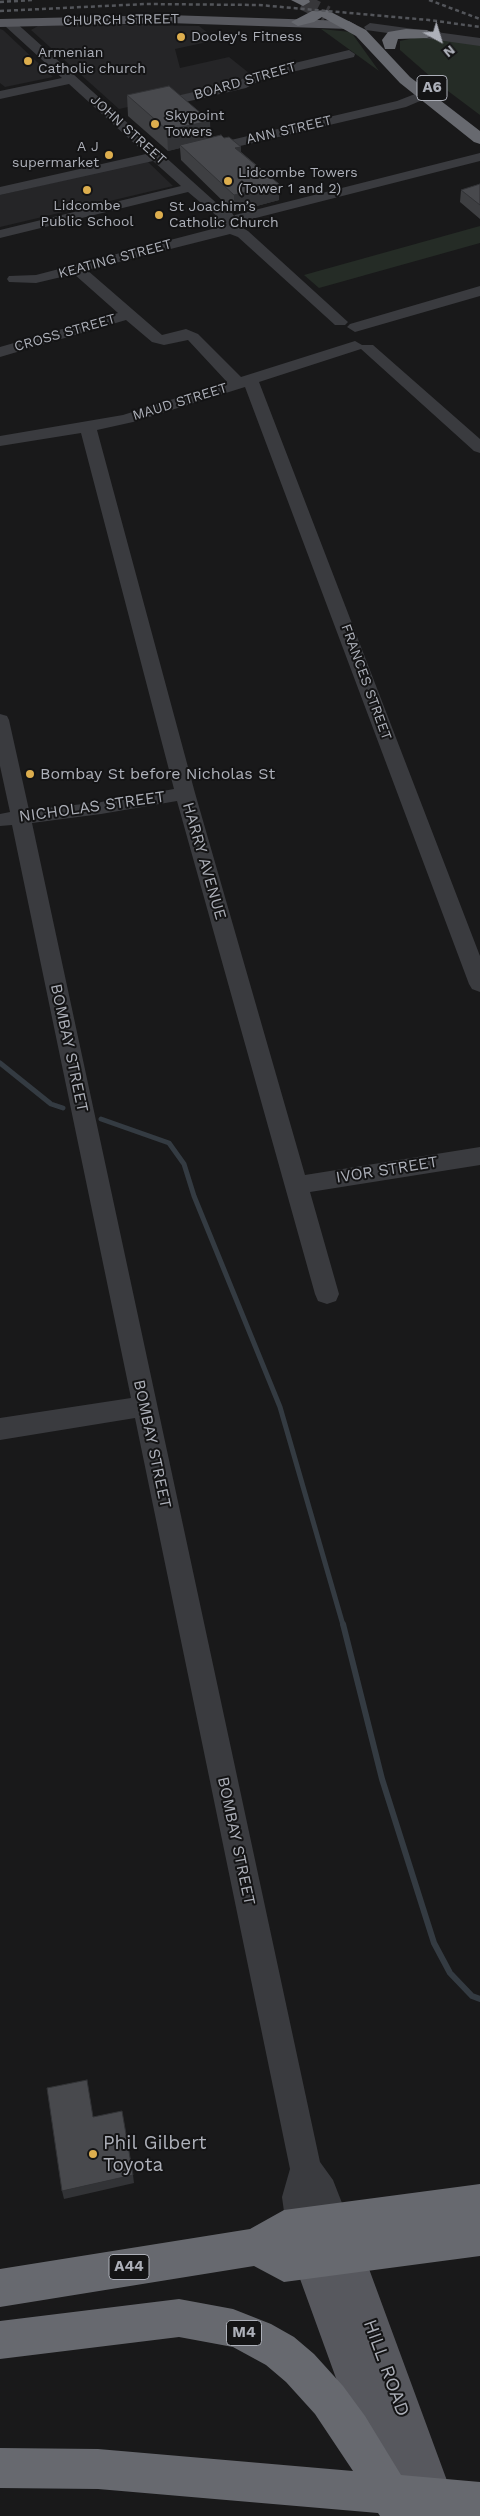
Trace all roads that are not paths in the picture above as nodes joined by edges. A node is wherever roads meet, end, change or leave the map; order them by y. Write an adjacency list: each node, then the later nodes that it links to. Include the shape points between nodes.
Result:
1 (323, 8): 2 (highway, A6); 3 (highway, via 309,20)
2 (350, 21): 3 (main road, CHURCH STREET); 5 (highway, A6)
3 (298, 22): 4 (main road, CHURCH STREET, via 168,19)
4 (4, 23): 10 (street, JOHN STREET)
5 (366, 31): 6 (street); 8 (highway, A6); 13 (highway, A6, via 405,80)
6 (427, 34): 7 (street); 8 (highway, via 393,36 389,40)
7 (480, 42)
8 (390, 46): 15 (highway, A6, via 420,78)
9 (349, 54): 14 (street, BOARD STREET, via 258,76 241,85)
10 (71, 80): 11 (street); 14 (street, JOHN STREET)
11 (0, 95)
12 (408, 101): 13 (highway); 18 (street, ANN STREET)
13 (436, 106): 16 (highway, A6)
14 (111, 114): 18 (street, JOHN STREET)
15 (480, 124)
16 (480, 139)
17 (480, 157): 21 (street, KEATING STREET)
18 (160, 158): 19 (street, JOHN STREET); 20 (street, ANN STREET)
19 (192, 187): 21 (street, JOHN STREET); 22 (street)
20 (0, 191)
21 (234, 224): 23 (street, KEATING STREET, via 223,230); 27 (street, JOHN STREET)
22 (0, 234)
23 (77, 269): 24 (street, KEATING STREET, via 36,279 9,275); 26 (street)
24 (1, 288)
25 (480, 291): 27 (street)
26 (129, 314): 29 (street, CROSS STREET); 30 (street, via 160,340 190,335)
27 (348, 325): 28 (street, JOHN STREET, via 338,327)
28 (362, 347): 30 (street, MAUD STREET); 33 (street)
29 (0, 352)
30 (244, 382): 31 (street, MAUD STREET, via 127,419); 37 (street, FRANCES STREET)
31 (88, 427): 32 (street, MAUD STREET); 35 (street, HARRY AVENUE)
32 (0, 440)
33 (480, 448)
34 (0, 720): 36 (street, BOMBAY STREET)
35 (185, 793): 36 (street, NICHOLAS STREET); 39 (street, HARRY AVENUE)
36 (10, 819): 41 (street, BOMBAY STREET)
37 (480, 984)
38 (480, 1156): 39 (street, IVOR STREET)
39 (295, 1184): 40 (street, HARRY AVENUE)
40 (327, 1294)
41 (144, 1406): 42 (street); 45 (street, BOMBAY STREET, via 306,2169 298,2197)
42 (0, 1429)
43 (480, 2203): 45 (highway, A44)
44 (480, 2237): 45 (highway, A44)
45 (322, 2240): 46 (highway, A44, via 284,2263 257,2247); 50 (main road, HILL ROAD); 51 (main road, HILL ROAD)
46 (0, 2288)
47 (0, 2340): 50 (highway, M4, via 178,2318 233,2328 257,2338 300,2368 329,2400)
48 (0, 2468): 49 (highway, via 98,2470)
49 (480, 2502)
50 (405, 2516)
51 (440, 2516)

